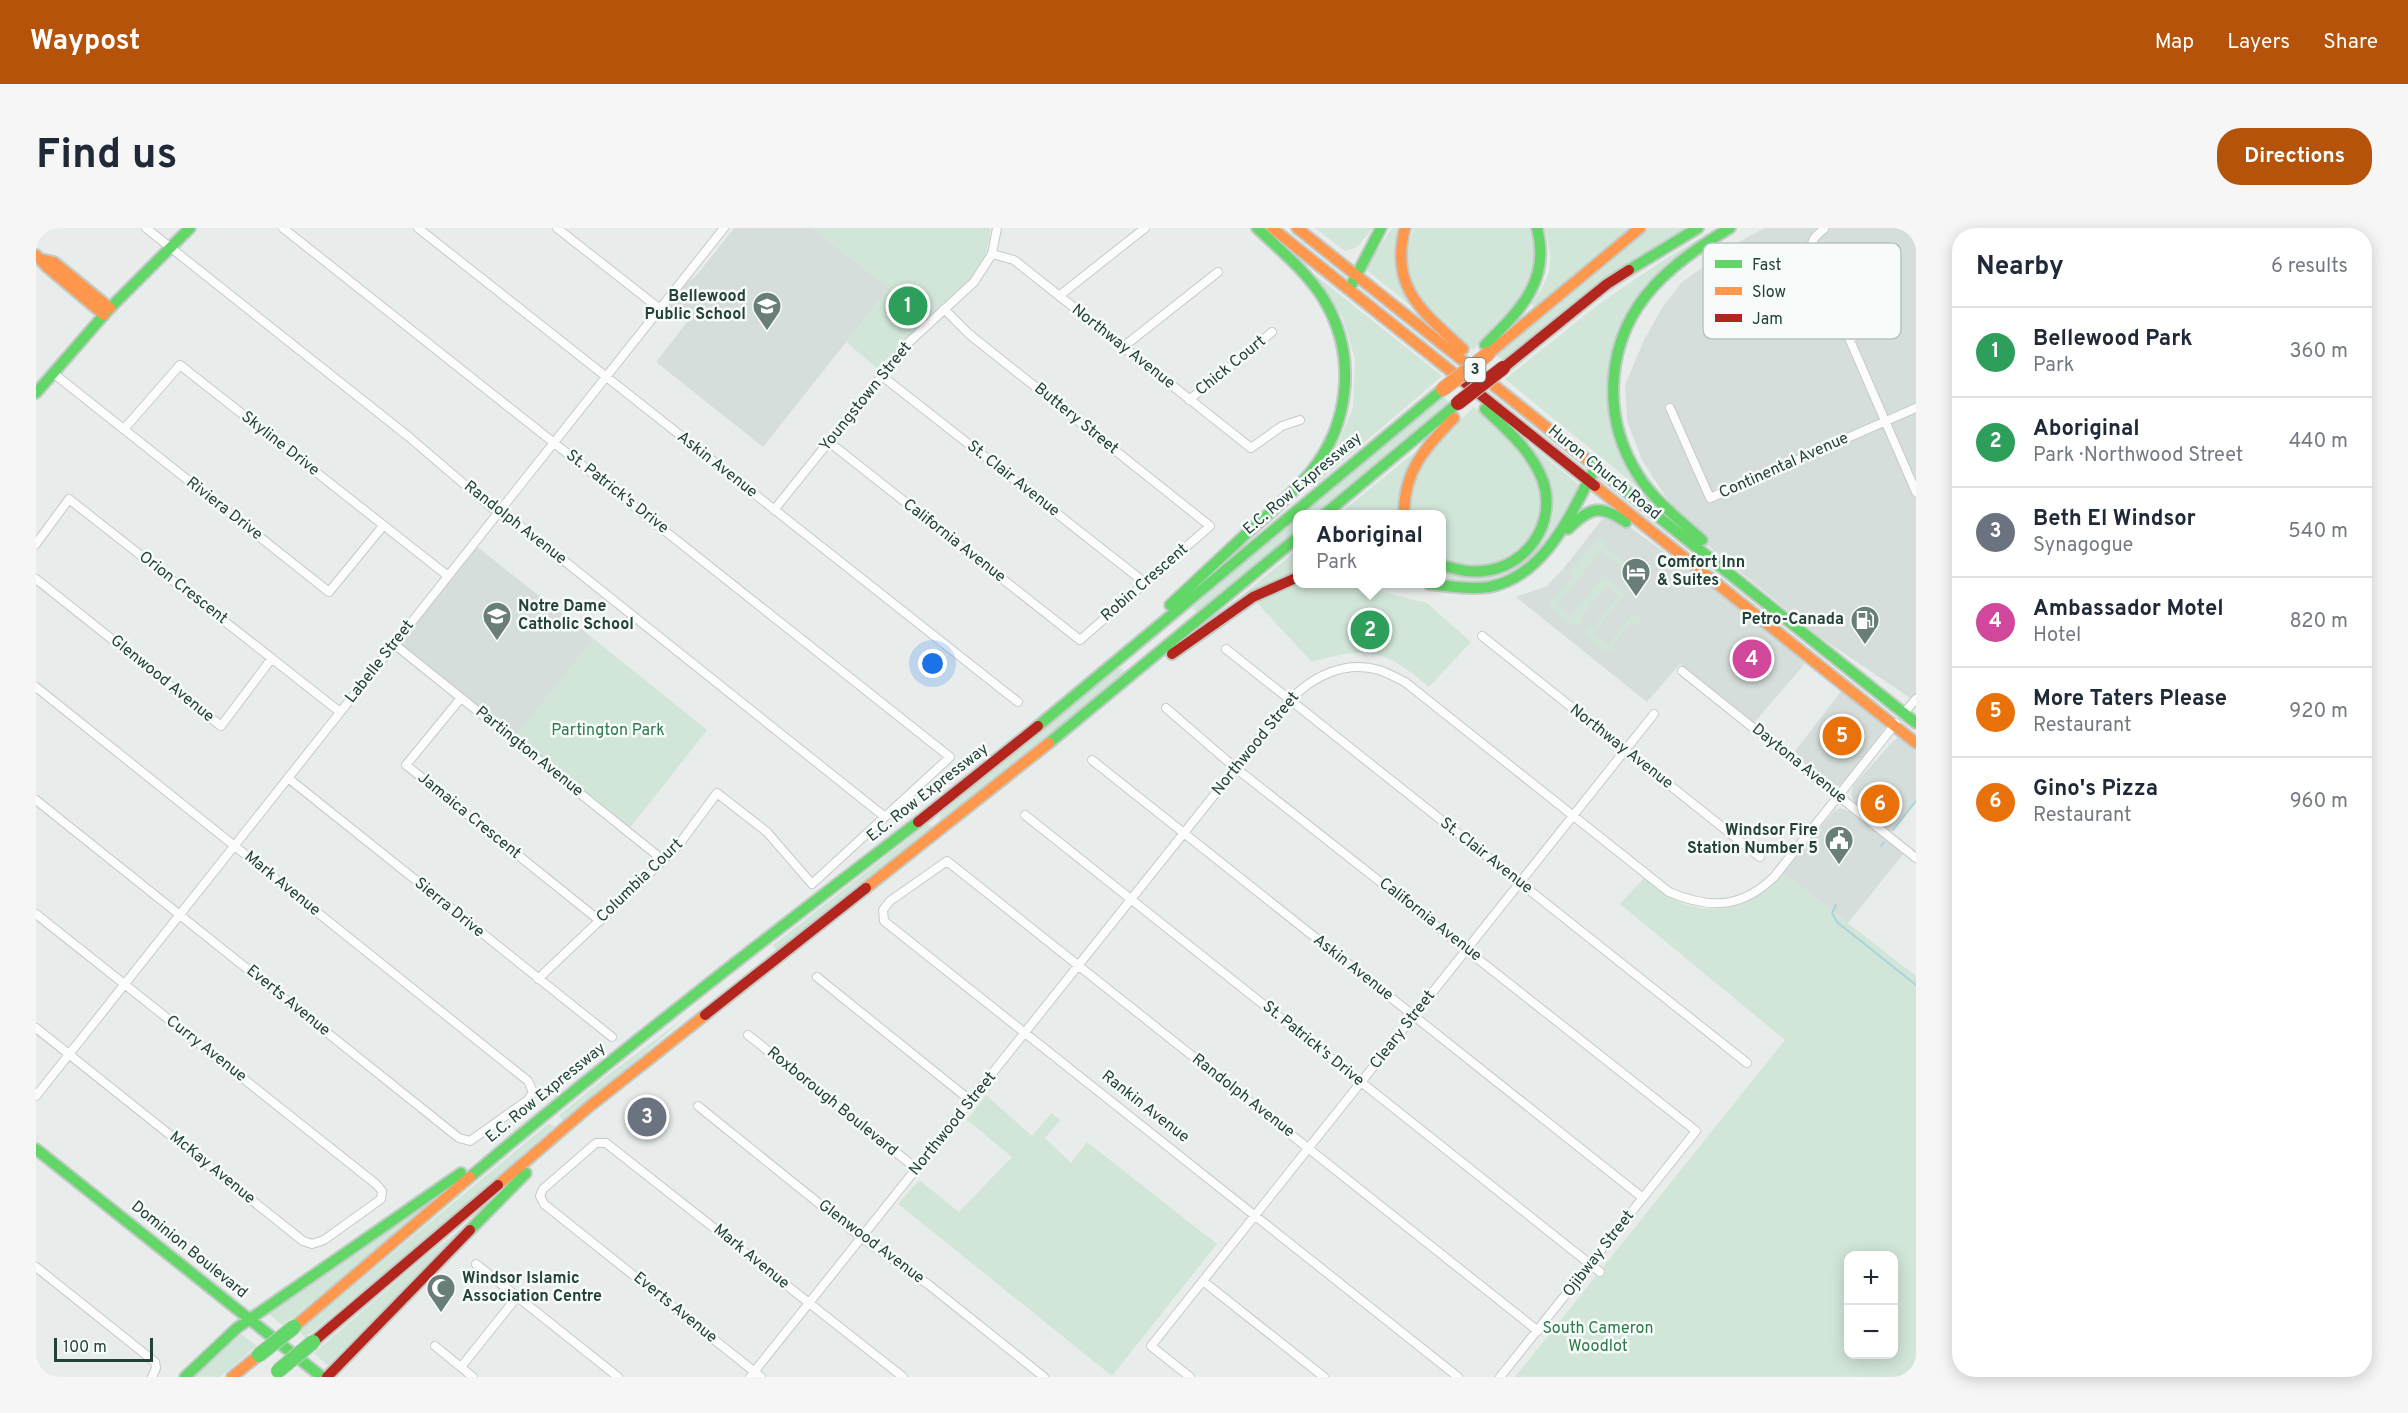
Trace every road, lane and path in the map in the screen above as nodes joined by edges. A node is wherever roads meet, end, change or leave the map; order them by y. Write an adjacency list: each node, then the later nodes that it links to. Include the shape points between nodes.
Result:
1 (146, 228): 21 (street, Randolph Avenue)
2 (190, 228): 21 (main road)
3 (283, 228): 51 (street, St. Patrick's Drive)
4 (418, 228): 40 (street, Askin Avenue)
5 (557, 228): 30 (street)
6 (724, 228): 30 (street, Labelle Street)
7 (997, 228): 23 (street, Youngstown Street)
8 (1145, 228): 29 (street)
9 (1257, 228): 81 (main road, via 1314,284 1336,323 1346,379 1338,422 1327,448 1298,486)
10 (1272, 228): 28 (main road, Huron Church Road / 3)
11 (1297, 228): 24 (main road, Huron Church Road / 3)
12 (1405, 228): 42 (main road, via 1399,263 1408,290 1423,311)
13 (1537, 228): 36 (main road, via 1542,252 1537,283)
14 (1640, 228): 36 (main road)
15 (1698, 228): 44 (main road, bridge, via 1607,284)
16 (1730, 228): 19 (main road)
17 (1380, 229): 24 (main road, via 1356,256); 27 (main road)
18 (1824, 229): 20 (street)
19 (1709, 243)
20 (1811, 243)
21 (171, 248): 32 (main road); 59 (street, Randolph Avenue)
22 (1703, 248): 71 (main road, via 1672,270 1643,299 1617,350 1611,394 1620,440 1640,477)
23 (992, 254): 29 (street, Northway Avenue, via 1014,260); 31 (street, Youngstown Street, via 974,282)
24 (1332, 256): 27 (main road, Huron Church Road / 3)
25 (39, 257): 32 (main road, via 54,262)
26 (1218, 272): 35 (street)
27 (1355, 274): 28 (main road); 42 (main road, Huron Church Road / 3)
28 (1349, 290): 37 (main road, Huron Church Road / 3)
29 (1059, 296): 35 (street, Northway Avenue)
30 (660, 309): 40 (street, Labelle Street)
31 (944, 309): 39 (street, Youngstown Street, via 908,343); 62 (street, Buttery Street, via 969,334)
32 (107, 312): 38 (main road)
33 (1272, 332): 43 (street, Chick Court)
34 (1850, 339): 48 (street)
35 (1124, 348): 43 (street, Northway Avenue)
36 (1485, 351): 37 (main road, E.C. Row Expressway)
37 (1454, 372): 53 (main road, Huron Church Road / 3); 56 (main road, E.C. Row Expressway, bridge, via 1443,389); 67 (main road, via 1530,455 1545,486 1547,508 1539,535 1510,564 1481,573)
38 (53, 373): 41 (main road); 49 (street, Riviera Drive)
39 (882, 376): 50 (street, Youngstown Street); 72 (street, St. Clair Avenue)
40 (606, 377): 51 (street, Labelle Street); 55 (street, Askin Avenue)
41 (36, 393)
42 (1504, 393): 52 (main road, Huron Church Road / 3)
43 (1189, 400): 47 (street, Northway Avenue, via 1251,448 1282,426)
44 (1461, 406): 57 (main road); 58 (main road, via 1410,471 1403,493)
45 (1670, 408): 48 (street, Continental Avenue, via 1710,498)
46 (1916, 408): 48 (street, Continental Avenue)
47 (1300, 420)
48 (1886, 422): 54 (street)
49 (124, 429): 61 (street, Skyline Drive, via 180,365); 61 (street, Riviera Drive, via 329,592)
50 (829, 442): 55 (street, Youngstown Street); 75 (street, California Avenue)
51 (554, 443): 59 (street, Labelle Street); 102 (street, St. Patrick's Drive, via 950,757)
52 (1595, 466): 53 (main road); 71 (main road, Huron Church Road / 3)
53 (1588, 481): 65 (main road); 66 (main road, Huron Church Road / 3)
54 (1916, 492)
55 (774, 510): 85 (street, Askin Avenue)
56 (1298, 510)
57 (1330, 510)
58 (1404, 510)
59 (499, 512): 68 (street, Labelle Street); 102 (street, Randolph Avenue)
60 (1293, 514): 81 (main road, E.C. Row Expressway, bridge)
61 (383, 526): 68 (street, Skyline Drive)
62 (1210, 526): 72 (street, Robin Crescent)
63 (1293, 541): 90 (main road)
64 (36, 544): 78 (street, Orion Crescent, via 69,499)
65 (1551, 546): 66 (main road, via 1581,515 1600,509 1612,512 1650,541); 73 (main road, via 1532,568 1502,585)
66 (1676, 550): 92 (main road, Huron Church Road / 3)
67 (1446, 567)
68 (448, 576): 76 (street, Labelle Street)
69 (36, 579): 78 (street, Glenwood Avenue, via 221,726)
70 (1293, 579): 90 (main road, via 1242,604)
71 (1738, 580): 88 (main road, Huron Church Road / 3)
72 (1144, 582): 75 (street, Robin Crescent)
73 (1446, 585)
74 (1482, 636): 94 (street, Northway Avenue)
75 (1080, 640)
76 (394, 644): 82 (street, Partington Avenue); 87 (street, Labelle Street)
77 (1226, 649): 84 (street, St. Clair Avenue)
78 (272, 658): 87 (street, Orion Crescent)
79 (1682, 671): 98 (street, Daytona Avenue)
80 (36, 687): 104 (street, Mark Avenue)
81 (1086, 687): 132 (main road, E.C. Row Expressway)
82 (461, 698): 107 (street, Partington Avenue); 113 (street, Jamaica Crescent, via 406,765)
83 (1916, 699): 88 (street, Northwood Street)
84 (1290, 700): 96 (street, Northwood Street); 101 (street, Northwood Street, via 1315,678 1332,671 1355,667 1380,670 1405,682); 109 (street, St. Clair Avenue)
85 (1018, 702)
86 (1166, 708): 96 (street, California Avenue)
87 (340, 712): 97 (street, Labelle Street)
88 (1904, 713): 91 (main road, Huron Church Road / 3); 92 (street, Northwood Street)
89 (1654, 714): 94 (street, Cleary Street)
90 (1078, 720): 130 (main road)
91 (1916, 723)
92 (1894, 726): 93 (main road, Huron Church Road / 3); 98 (street, Northwood Street)
93 (1916, 743)
94 (1625, 750): 101 (street, Cleary Street); 105 (street, Northway Avenue)
95 (1092, 760): 103 (street, Askin Avenue)
96 (1236, 767): 103 (street, Northwood Street); 114 (street, California Avenue)
97 (288, 778): 104 (street, Labelle Street); 117 (street, Sierra Drive)
98 (1839, 796): 101 (street, Northwood Street, via 1762,888 1739,900 1715,904 1699,903 1669,892); 106 (street, Daytona Avenue)
99 (36, 800): 112 (street, Everts Avenue)
100 (1025, 815): 110 (street, St. Patrick's Drive)
101 (1573, 815): 109 (street, Cleary Street)
102 (885, 817): 107 (street, Columbia Court, via 812,884 767,832 717,793)
103 (1184, 833): 110 (street, Northwood Street); 119 (street, Askin Avenue)
104 (234, 846): 112 (street, Labelle Street); 126 (street, Mark Avenue)
105 (1760, 857)
106 (1916, 858)
107 (663, 860): 113 (street, Columbia Court)
108 (947, 861): 115 (street, Randolph Avenue); 121 (street, Rankin Avenue, via 890,901 883,910 884,921)
109 (1520, 882): 114 (street, Cleary Street); 125 (street, St. Clair Avenue)
110 (1131, 900): 115 (street, Northwood Street); 127 (street, St. Patrick's Drive)
111 (36, 914): 118 (street, Curry Avenue)
112 (179, 915): 118 (street, Labelle Street); 126 (street, Everts Avenue, via 459,1138 470,1141 528,1100 533,1092)
113 (600, 921): 117 (street, Columbia Court)
114 (1467, 949): 119 (street, Cleary Street); 133 (street, California Avenue)
115 (1079, 966): 121 (street, Northwood Street); 135 (street, Randolph Avenue)
116 (817, 977): 129 (street)
117 (538, 980): 123 (street, Sierra Drive)
118 (124, 984): 124 (street, Labelle Street); 138 (street, Curry Avenue)
119 (1414, 1016): 127 (street, Cleary Street); 139 (street, Askin Avenue)
120 (36, 1028): 124 (street, McKay Avenue)
121 (1025, 1033): 129 (street, Northwood Street); 140 (street, Rankin Avenue)
122 (748, 1035): 137 (street, Roxborough Boulevard)
123 (612, 1037)
124 (69, 1054): 128 (street, Labelle Street); 138 (street, McKay Avenue, via 303,1241 312,1244 324,1240 381,1199)
125 (1747, 1063)
126 (528, 1081)
127 (1361, 1082): 135 (street, Cleary Street); 143 (street, St. Patrick's Drive)
128 (36, 1096)
129 (971, 1101): 137 (street, Northwood Street)
130 (590, 1106): 153 (main road, bridge); 159 (main road)
131 (698, 1106): 141 (street, Glenwood Avenue)
132 (531, 1126): 149 (main road); 157 (main road, E.C. Row Expressway, bridge)
133 (1696, 1131): 139 (street, Ojibway Street)
134 (596, 1143): 148 (street, Mark Avenue, via 606,1143); 154 (street, Everts Avenue, via 543,1189 540,1196 544,1204)
135 (1309, 1148): 140 (street, Cleary Street); 150 (street, Randolph Avenue)
136 (36, 1149): 149 (main road, Dominion Boulevard)
137 (917, 1169): 141 (street, Northwood Street)
138 (376, 1184)
139 (1643, 1198): 143 (street, Ojibway Street)
140 (1255, 1216): 146 (street, Cleary Street); 166 (street, Rankin Avenue)
141 (862, 1238): 148 (street, Northwood Street); 163 (street, Glenwood Avenue, via 929,1285)
142 (476, 1264): 147 (street)
143 (1590, 1265): 145 (street, St. Patrick's Drive); 150 (street, Ojibway Street)
144 (36, 1267): 155 (street, via 155,1362)
145 (1600, 1272)
146 (1203, 1281): 164 (street, Cleary Street, via 1151,1346); 165 (street)
147 (517, 1297): 152 (street); 161 (street)
148 (811, 1304): 154 (street, Northwood Street); 162 (street, Mark Avenue)
149 (249, 1319): 156 (main road); 158 (main road, Dominion Boulevard)
150 (1538, 1331): 167 (street, Ojibway Street)
151 (435, 1346): 152 (street)
152 (461, 1367): 160 (street)
153 (274, 1374)
154 (755, 1375)
155 (152, 1377)
156 (185, 1377)
157 (232, 1377)
158 (322, 1377)
159 (327, 1377)
160 (473, 1377)
161 (618, 1377)
162 (903, 1377)
163 (1044, 1377)
164 (1190, 1377)
165 (1324, 1377)
166 (1458, 1377)
167 (1500, 1377)

